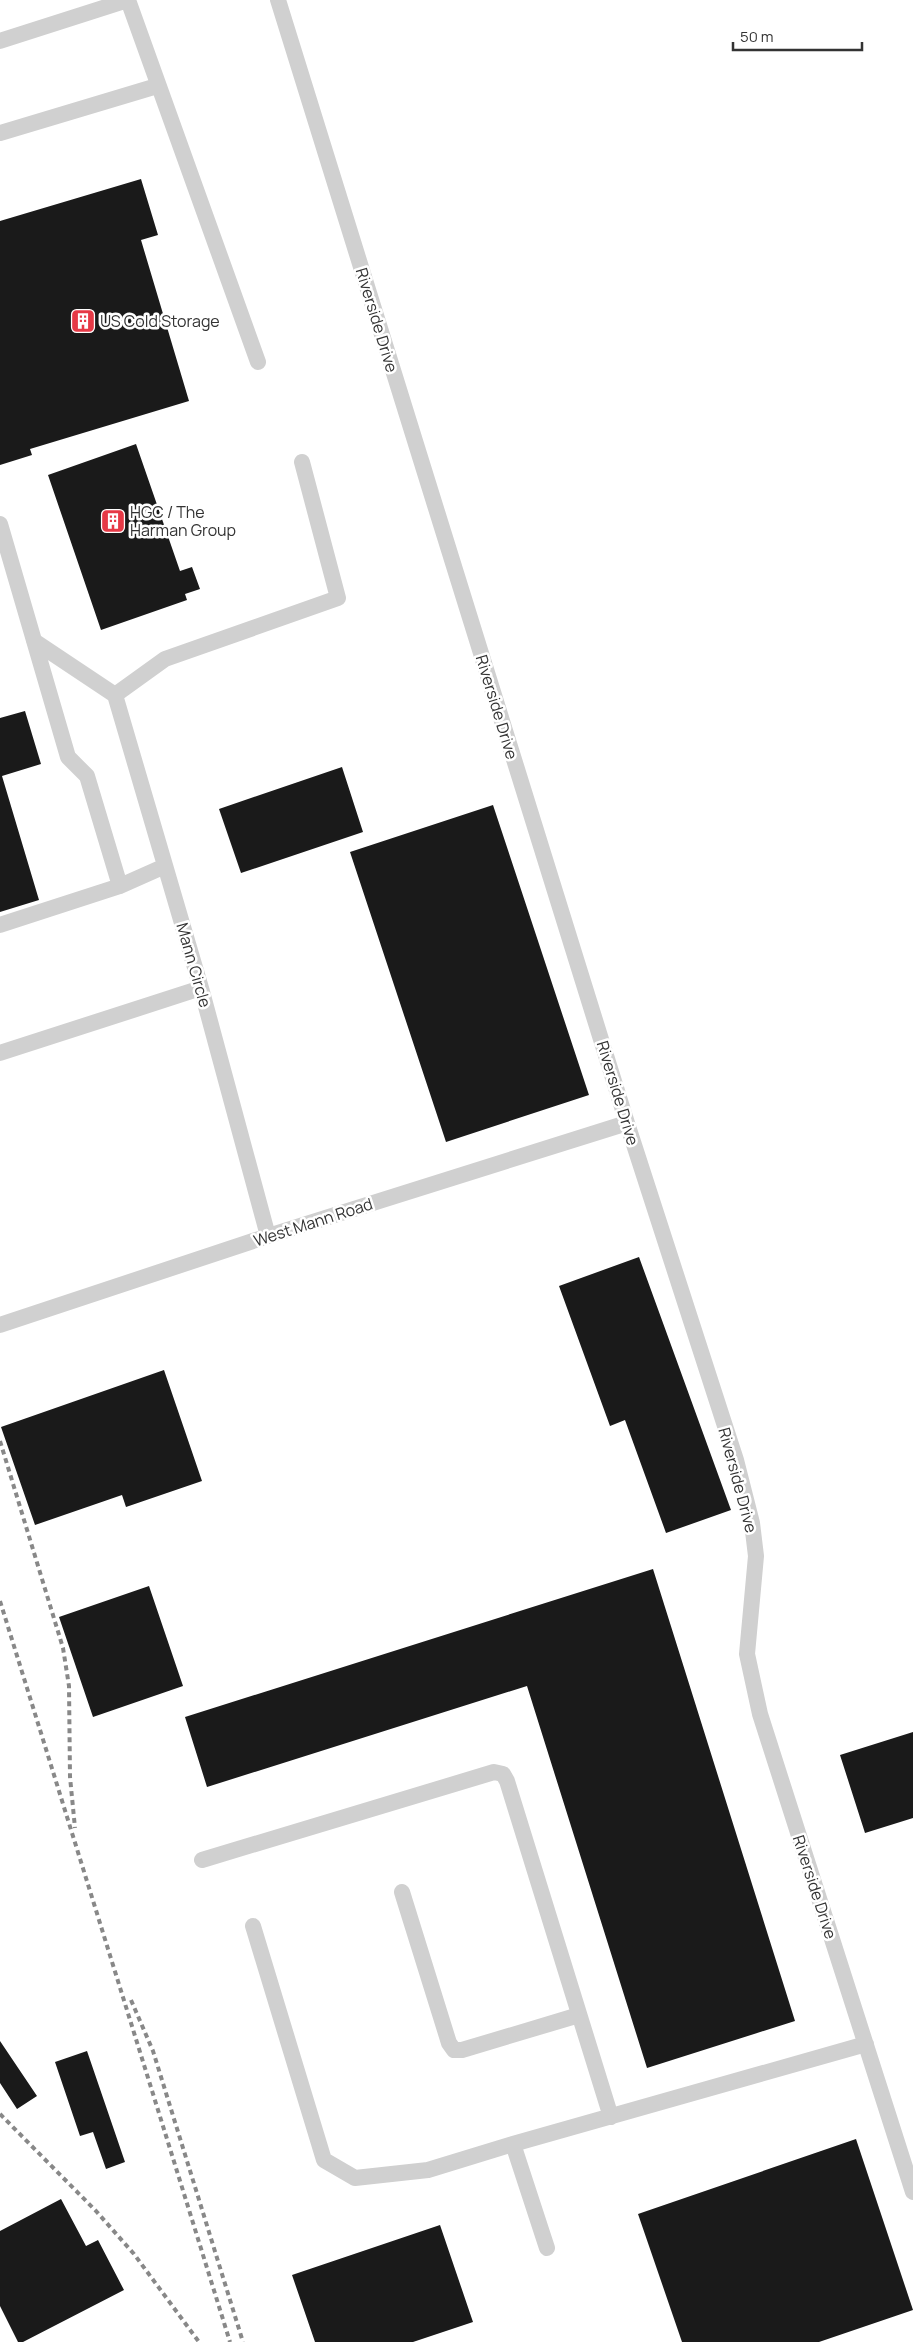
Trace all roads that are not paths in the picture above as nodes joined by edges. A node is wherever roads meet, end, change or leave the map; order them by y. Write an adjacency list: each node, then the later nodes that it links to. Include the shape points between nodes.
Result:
1 (128, 0): 3 (street); 4 (street)
2 (278, 0): 16 (street, Riverside Drive)
3 (0, 41)
4 (157, 86): 5 (street); 6 (street)
5 (0, 133)
6 (258, 362)
7 (302, 462): 10 (street, via 338,598 165,659)
8 (0, 524): 9 (street)
9 (34, 641): 10 (street); 12 (street, via 68,757 87,776)
10 (115, 695): 11 (street, Mann Circle)
11 (165, 866): 12 (street); 14 (street, Mann Circle)
12 (120, 886): 13 (street)
13 (0, 925)
14 (201, 988): 15 (street); 17 (street, Mann Circle)
15 (0, 1053)
16 (627, 1123): 17 (street, West Mann Road); 23 (street, Riverside Drive, via 738,1469 752,1523 756,1556 747,1654 760,1714)
17 (268, 1236): 18 (street, West Mann Road)
18 (0, 1325)
19 (202, 1860): 22 (street, via 494,1772 502,1774 507,1781)
20 (402, 1892): 22 (street, via 449,2044 454,2050)
21 (253, 1926): 25 (street, via 324,2160 355,2178 428,2170)
22 (579, 2015): 24 (street)
23 (866, 2044): 24 (street); 26 (street, Riverside Drive)
24 (611, 2117): 25 (street)
25 (513, 2144): 27 (street)
26 (913, 2192)
27 (547, 2248)

